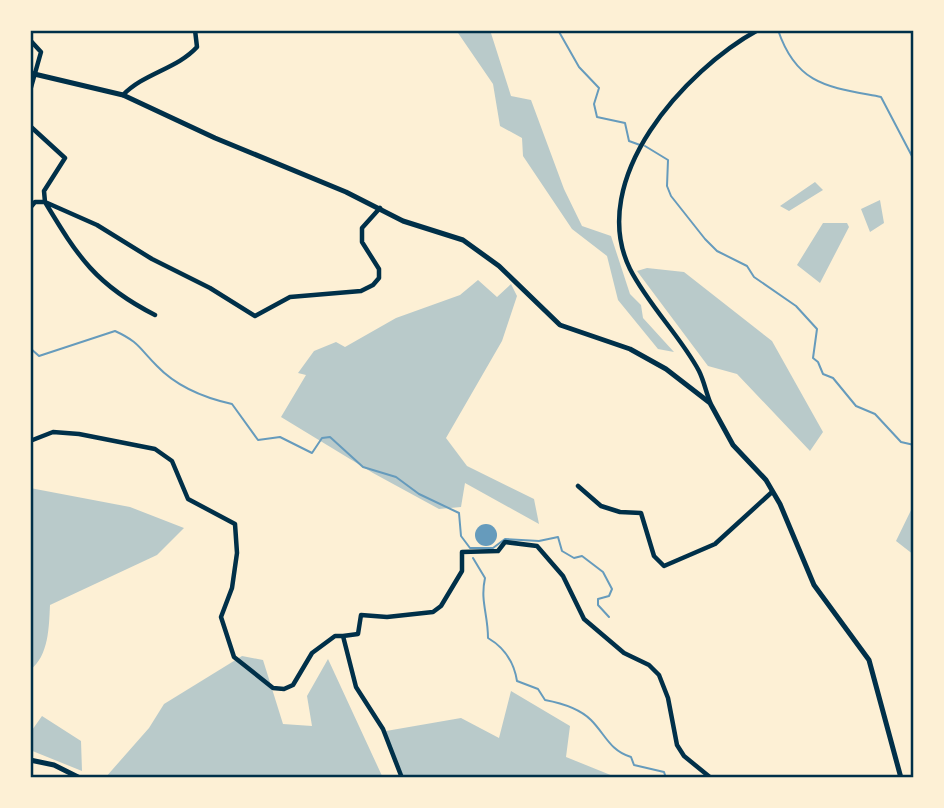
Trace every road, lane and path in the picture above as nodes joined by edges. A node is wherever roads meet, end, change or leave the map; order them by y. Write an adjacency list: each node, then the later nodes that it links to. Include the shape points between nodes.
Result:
1 (195, 30): 6 (street, via 199,40 189,56 135,82)
2 (758, 30): 12 (street, via 684,85 643,141 621,206 629,268 699,371)
3 (30, 40): 4 (street, via 41,52)
4 (32, 73): 5 (street); 6 (street)
5 (30, 91)
6 (123, 95): 10 (street)
7 (30, 126): 8 (street, via 65,158 44,191)
8 (45, 202): 9 (street, via 35,202); 10 (street, via 97,225 255,316 290,298 361,291 373,285 379,269 362,242 362,228); 11 (street, via 77,257 123,299)
9 (30, 208)
10 (380, 208): 12 (street, via 463,240 499,266 560,326 640,354)
11 (155, 315)
12 (710, 402): 15 (street, via 733,445)
13 (30, 441): 16 (street, via 54,432 155,449 167,455 188,499 235,524 232,588 221,617 234,657 273,688 293,685 312,653 335,636)
14 (578, 486): 15 (street, via 601,506 641,513 654,556 664,566 715,544)
15 (772, 492): 21 (street, via 814,585 869,660)
16 (343, 636): 19 (street, via 356,687 383,729); 20 (street, via 358,634 361,615 433,612 461,571 462,552 498,551 505,542 537,546 563,576 584,619 659,675 677,745)
17 (30, 760): 18 (street, via 54,765)
18 (79, 778)
19 (402, 778)
20 (712, 778)
21 (901, 778)

